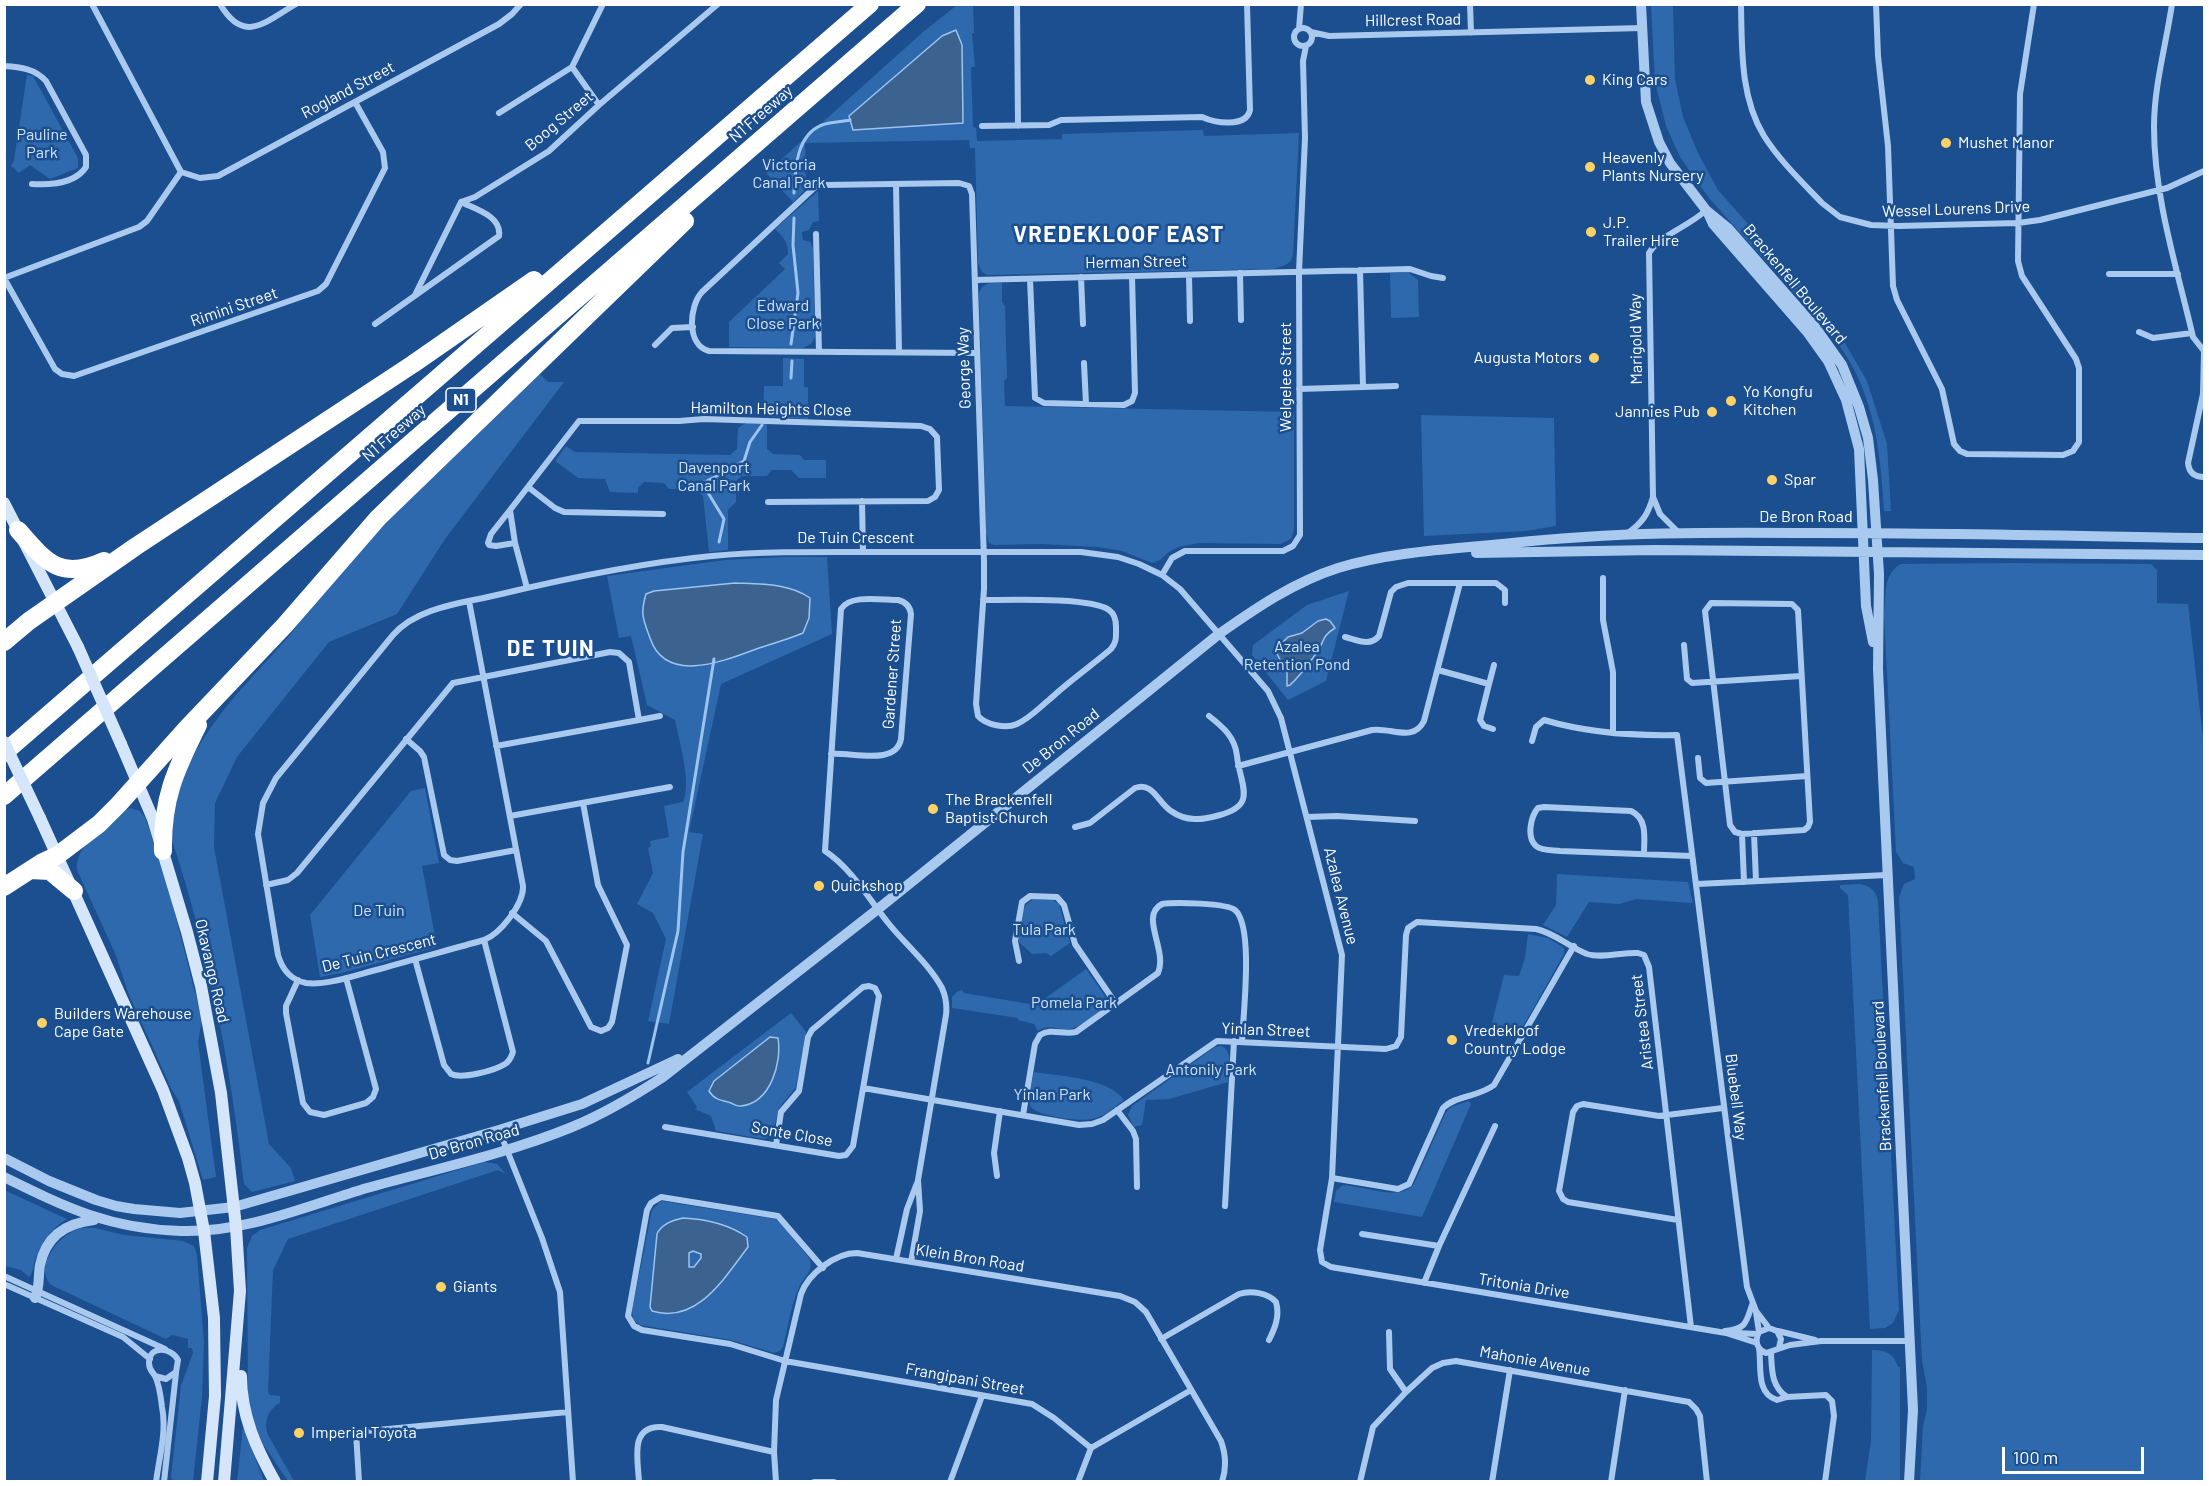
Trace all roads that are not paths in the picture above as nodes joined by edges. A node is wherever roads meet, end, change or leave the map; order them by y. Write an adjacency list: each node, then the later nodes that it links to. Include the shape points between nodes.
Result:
1 (102, 4): 18 (street)
2 (220, 4): 3 (street, via 229,18 243,27 261,24)
3 (296, 4)
4 (521, 4): 30 (street, Rogland Street, via 499,24)
5 (603, 4): 29 (street)
6 (718, 4): 31 (street, Boog Street)
7 (870, 4): 36 (highway, N1 Freeway / N1)
8 (917, 4): 33 (highway, N1 Freeway / N1)
9 (1017, 4): 35 (street)
10 (1247, 4): 35 (street, via 1250,110 1243,120 1061,120 1049,125)
11 (1301, 4): 19 (street)
12 (1470, 4): 23 (street)
13 (1641, 4): 20 (street, Brackenfell Boulevard)
14 (1741, 4): 45 (street, Wessel Lourens Drive, via 1744,76 1763,134 1830,211 1861,224)
15 (1876, 4): 45 (street)
16 (2034, 4): 44 (street, via 2020,94)
17 (2172, 4): 41 (street, via 2154,116)
18 (94, 8): 38 (street)
19 (1302, 14): 21 (street); 22 (street)
20 (1642, 28): 23 (street, Hillcrest Road); 43 (street, Brackenfell Boulevard, via 1644,86 1651,120 1670,163)
21 (1299, 29): 22 (street); 25 (street, via 1294,35)
22 (1309, 31): 24 (street, Hillcrest Road); 26 (street)
23 (1471, 33): 24 (street, Hillcrest Road)
24 (1329, 36): 26 (street, Hillcrest Road)
25 (1296, 43): 26 (street); 27 (street, Welgelee Street)
26 (1308, 44): 27 (street, Welgelee Street)
27 (1303, 61): 48 (street, Welgelee Street, via 1305,138)
28 (4, 66): 39 (street, via 20,67 46,81 86,155 86,167 76,177 51,185)
29 (572, 68): 31 (street); 32 (street)
30 (355, 102): 38 (street, Rogland Street, via 218,176 200,178); 55 (street, Rimini Street, via 383,152 385,168 326,284 318,291 74,376 55,369)
31 (599, 105): 42 (street, Boog Street, via 540,158)
32 (500, 112)
33 (784, 119): 116 (highway, via 378,518); 135 (highway, N1 Freeway / N1)
34 (982, 126): 35 (street)
35 (1018, 126)
36 (720, 134): 92 (highway, via 499,306); 127 (highway, N1 Freeway / N1)
37 (2205, 171): 41 (street, Wessel Lourens Drive)
38 (181, 172): 55 (street, via 139,227)
39 (32, 184)
40 (896, 184): 58 (street, George Way, via 969,186); 64 (street, via 824,185 813,189 699,296 694,306); 70 (street)
41 (2160, 190): 44 (street, Wessel Lourens Drive); 52 (street)
42 (461, 202): 59 (street); 59 (street, via 492,218 499,236)
43 (1706, 210): 79 (street, Marigold Way, via 1649,253); 87 (street, Brackenfell Boulevard, via 1728,228 1776,282 1842,365 1868,438); 89 (street, Brackenfell Boulevard, via 1713,224 1808,333 1837,378 1858,441)
44 (2018, 223): 45 (street, Wessel Lourens Drive); 45 (street, via 2022,276 2079,368 2079,442 2067,454 1971,454 1956,448 1942,389 1896,295)
45 (1891, 226)
46 (816, 234): 69 (street)
47 (1360, 270): 48 (street, Herman Street); 56 (street, Herman Street, via 1410,269); 74 (street)
48 (1299, 272): 49 (street, Herman Street); 75 (street, Welgelee Street)
49 (1240, 273): 50 (street, Herman Street); 60 (street)
50 (1189, 274): 53 (street, Herman Street); 61 (street)
51 (2109, 274): 52 (street)
52 (2178, 274): 66 (street)
53 (1132, 276): 54 (street, Herman Street); 76 (street, via 1135,396 1127,404)
54 (1081, 277): 57 (street, Herman Street); 63 (street)
55 (4, 278)
56 (1443, 278)
57 (1030, 279): 58 (street, Herman Street); 76 (street, via 1034,395 1041,403)
58 (975, 280): 71 (street, George Way)
59 (415, 295): 62 (street)
60 (1241, 320)
61 (1190, 321)
62 (375, 324)
63 (1083, 324)
64 (693, 327): 67 (street, via 672,328); 69 (street, via 696,344 709,351)
65 (2139, 332): 66 (street, via 2153,338)
66 (2192, 333): 68 (street)
67 (654, 345)
68 (2204, 351): 77 (street, via 2204,394 2188,463 2192,473)
69 (819, 352): 70 (street)
70 (900, 352): 71 (street)
71 (977, 352): 94 (street, George Way)
72 (1084, 363): 76 (street)
73 (1396, 386): 74 (street)
74 (1363, 387): 75 (street)
75 (1299, 389): 98 (street, Welgelee Street, via 1300,531 1296,543 1283,551 1185,551 1172,558)
76 (1086, 404)
77 (2205, 477)
78 (528, 487): 80 (street, Hamilton Heights Close, via 574,425 582,420 787,421 921,426 934,432 938,441 939,487 934,497 924,501); 83 (street, Hamilton Heights Close); 84 (street, via 564,512)
79 (1653, 497): 86 (street, via 1660,514); 88 (street, Marigold Way, via 1644,521)
80 (862, 501): 81 (street, Hamilton Heights Close); 93 (street)
81 (768, 502)
82 (4, 503): 85 (main road, Okavango Road)
83 (510, 510): 91 (street); 91 (street, Hamilton Heights Close, via 488,543)
84 (663, 514)
85 (18, 530): 92 (highway, via 44,559 66,570 85,569); 105 (main road, Okavango Road)
86 (1678, 532): 88 (street, De Bron Road); 89 (street, De Bron Road)
87 (1876, 532): 89 (street, De Bron Road); 90 (street, De Bron Road); 96 (street, Brackenfell Boulevard)
88 (1628, 533): 95 (street, De Bron Road)
89 (1864, 533): 96 (street, Brackenfell Boulevard)
90 (2205, 538)
91 (515, 543): 101 (street)
92 (135, 547): 105 (highway)
93 (863, 552): 94 (street, De Tuin Crescent); 101 (street, De Tuin Crescent, via 783,552 680,560 592,573)
94 (982, 552): 98 (street, De Tuin Crescent, via 1098,553); 102 (street, George Way)
95 (1408, 553): 96 (street, De Bron Road); 106 (street, De Bron Road, via 1357,563 1308,579)
96 (1871, 553): 97 (street, De Bron Road); 149 (street, Brackenfell Boulevard, via 1879,574 1878,669)
97 (2205, 555)
98 (1162, 575): 106 (street, De Tuin Crescent, via 1180,589)
99 (1603, 578): 121 (street, via 1604,620 1613,672)
100 (1460, 583): 104 (street, via 1500,584 1505,590); 107 (street, via 1413,582 1396,587 1389,596 1375,640 1369,643); 111 (street)
101 (527, 588): 103 (street, De Tuin Crescent)
102 (983, 600): 102 (street, George Way, via 1064,600 1104,607 1115,618 1116,641 1038,711 1012,726 988,723 976,708)
103 (469, 602): 112 (street, De Tuin Crescent); 153 (street, De Tuin Crescent, via 417,616 400,627 276,778 263,803 259,824)
104 (1505, 603)
105 (56, 604): 108 (highway); 132 (main road, Okavango Road, bridge)
106 (1219, 634): 126 (street, Azalea Avenue, via 1268,691); 156 (street, De Bron Road)
107 (1345, 637)
108 (4, 642)
109 (1684, 645): 114 (street, via 1689,681)
110 (1494, 665): 115 (street)
111 (1438, 670): 115 (street); 126 (street, via 1425,721 1416,732 1377,729)
112 (483, 676): 119 (street, via 615,652 623,655 630,666); 122 (street, via 451,685); 125 (street, De Tuin Crescent)
113 (1801, 676): 114 (street); 114 (street, via 1796,606 1711,603 1706,611); 131 (street)
114 (1715, 681): 133 (street)
115 (1489, 684): 120 (street, via 1480,720)
116 (206, 710): 132 (highway); 144 (highway, via 172,780 164,809)
117 (660, 716): 119 (street)
118 (1209, 716): 130 (street, via 1230,735 1236,746)
119 (639, 720): 125 (street)
120 (1493, 729)
121 (1613, 734): 123 (street, via 1544,720 1536,727); 147 (street, Bluebell Way, via 1677,735)
122 (406, 739): 143 (street, via 424,757 444,855 457,861); 153 (street, via 297,873 288,880)
123 (1532, 741)
124 (4, 742): 146 (main road, bridge)
125 (496, 746): 137 (street, De Tuin Crescent)
126 (1290, 751): 130 (street); 138 (street, Azalea Avenue)
127 (4, 753)
128 (831, 754): 128 (street, Gardener Street, via 843,606 853,600 901,601 911,614 900,744 887,756); 156 (street, Gardener Street, via 825,850)
129 (1698, 758): 133 (street, via 1702,782)
130 (1238, 766): 140 (street, via 1244,798 1238,809 1231,812 1201,819 1185,818 1165,807 1150,788 1141,786 1090,823)
131 (1807, 776): 133 (street); 142 (street, via 1808,827)
132 (138, 782): 144 (main road, Okavango Road); 146 (highway, via 99,824)
133 (1725, 783): 141 (street, via 1730,825)
134 (670, 787): 136 (street)
135 (4, 796)
136 (583, 803): 137 (street); 157 (street, via 597,881 627,945 608,1028 601,1031 591,1027 546,941)
137 (510, 816): 143 (street, De Tuin Crescent)
138 (1308, 817): 139 (street); 167 (street, Azalea Avenue, via 1342,955)
139 (1415, 821)
140 (1075, 827)
141 (1742, 834): 142 (street); 151 (street)
142 (1754, 834): 150 (street)
143 (516, 850): 157 (street, De Tuin Crescent, via 524,890)
144 (163, 851): 188 (main road, Okavango Road, via 201,986 221,1093)
145 (1644, 854): 145 (street, via 1541,848 1533,842 1532,819 1538,808 1544,807 1631,811 1643,824); 147 (street)
146 (58, 855): 148 (highway); 155 (main road)
147 (1691, 856): 152 (street, Bluebell Way)
148 (30, 870): 154 (highway); 155 (highway, via 50,871)
149 (1887, 875): 150 (street); 218 (street, Brackenfell Boulevard)
150 (1756, 881): 151 (street)
151 (1744, 882): 152 (street)
152 (1697, 884): 171 (street, Bluebell Way)
153 (266, 885): 163 (street, De Tuin Crescent, via 280,960)
154 (4, 887)
155 (74, 891): 189 (main road, via 163,1090 188,1158)
156 (878, 909): 168 (street, De Bron Road); 170 (street, Gardener Street, via 924,964 945,997 946,1015)
157 (512, 913): 158 (street, De Tuin Crescent, via 497,933)
158 (483, 940): 160 (street, De Tuin Crescent); 160 (street, via 513,1052 504,1065 473,1074 457,1076 446,1069)
159 (1574, 946): 167 (street, Aristea Street, via 1536,929 1414,924 1406,935 1398,1044 1389,1049); 175 (street, Aristea Street, via 1596,955 1638,953 1648,961); 184 (street, via 1494,1085 1443,1108 1409,1184 1398,1189)
160 (415, 959): 162 (street, De Tuin Crescent)
161 (1019, 961): 164 (street, via 1015,941 1022,902 1034,895 1057,897 1064,905 1076,947)
162 (346, 978): 163 (street, De Tuin Crescent, via 314,983); 163 (street, via 376,1089 366,1103 324,1115 310,1112 303,1103 286,1009)
163 (298, 980)
164 (1116, 1004): 166 (street, via 1159,969 1159,945 1152,918 1156,908 1166,903 1229,907 1239,915 1246,944); 174 (street, via 1076,1032 1050,1031 1040,1035 1035,1044)
165 (1234, 1041): 166 (street, Yinlan Street); 172 (street, Yinlan Street, via 1214,1042); 187 (street)
166 (1242, 1042): 167 (street, Yinlan Street)
167 (1339, 1046): 184 (street, Azalea Avenue)
168 (702, 1047): 178 (street, De Bron Road, via 582,1104); 180 (street, De Bron Road, via 647,1088 611,1108 572,1127)
169 (863, 1088): 170 (street); 179 (street, Sonte Close, via 854,1146 849,1153 839,1156); 179 (street, via 879,996 869,986 812,1030 799,1091 782,1112)
170 (932, 1100): 173 (street, Yinlan Street); 185 (street, Gardener Street)
171 (1723, 1108): 175 (street); 207 (street, Bluebell Way, via 1747,1287)
172 (1117, 1110): 174 (street, Yinlan Street, via 1098,1123 1086,1125); 186 (street, via 1136,1139)
173 (1000, 1111): 174 (street, Yinlan Street); 182 (street, via 994,1153)
174 (1023, 1115)
175 (1666, 1115): 191 (street, Aristea Street); 191 (street, via 1577,1106 1572,1115 1559,1191 1568,1202)
176 (1495, 1126): 197 (street)
177 (665, 1127): 179 (street, Sonte Close)
178 (499, 1130): 180 (street); 188 (street, De Bron Road)
179 (776, 1145)
180 (507, 1149): 193 (street, De Bron Road); 233 (street, via 560,1292)
181 (4, 1158): 189 (street, De Bron Road, via 49,1181 116,1206)
182 (997, 1176)
183 (4, 1177): 190 (street)
184 (1332, 1178): 198 (street, Azalea Avenue)
185 (918, 1180): 192 (street); 194 (street)
186 (1137, 1187)
187 (1225, 1206)
188 (234, 1207): 189 (street, De Bron Road); 193 (main road, Okavango Road)
189 (201, 1212): 195 (main road)
190 (100, 1220): 195 (street, De Bron Road, via 162,1230); 206 (street, via 78,1222 54,1237 42,1258)
191 (1678, 1220): 208 (street, Aristea Street)
192 (903, 1226): 194 (street); 199 (street)
193 (236, 1227): 195 (street, De Bron Road); 205 (main road, Okavango Road)
194 (917, 1229): 200 (street)
195 (204, 1231): 239 (main road, via 216,1368)
196 (1362, 1234): 197 (street)
197 (1439, 1246): 203 (street)
198 (1320, 1259): 203 (street, Tritonia Drive, via 1331,1267)
199 (896, 1260): 200 (street, Klein Bron Road); 201 (street, Klein Bron Road, via 848,1253)
200 (911, 1262): 215 (street, Klein Bron Road, via 1125,1298 1143,1309)
201 (823, 1268): 224 (street, Klein Bron Road, via 804,1287); 224 (street, Frangipani Street, via 784,1220 774,1214 665,1197 649,1206 628,1308 631,1323 642,1330 730,1344)
202 (4, 1276): 206 (street)
203 (1425, 1282): 208 (street, Tritonia Drive)
204 (4, 1284): 206 (street)
205 (240, 1291): 240 (main road, Okavango Road); 241 (main road, via 242,1402 252,1435)
206 (37, 1295): 221 (street); 223 (street, via 123,1337)
207 (1754, 1308): 209 (street); 212 (street, via 1743,1326); 214 (street, Bluebell Way)
208 (1691, 1327): 212 (street, Tritonia Drive)
209 (1769, 1328): 210 (street); 214 (street)
210 (1777, 1331): 217 (street); 220 (street, via 1781,1339)
211 (1389, 1332): 230 (street, via 1390,1369)
212 (1718, 1332): 213 (street, Tritonia Drive)
213 (1726, 1333): 214 (street, Tritonia Drive); 219 (street, Tritonia Drive)
214 (1759, 1333): 219 (street)
215 (1161, 1339): 216 (street, via 1248,1292 1276,1302 1277,1320); 228 (street, Klein Bron Road)
216 (1269, 1340)
217 (1821, 1341): 218 (street); 220 (street)
218 (1910, 1341): 255 (street, Brackenfell Boulevard, via 1913,1410)
219 (1758, 1346): 222 (street); 232 (street, via 1763,1389 1775,1399)
220 (1779, 1348): 222 (street)
221 (165, 1349): 223 (street); 226 (street, via 178,1360)
222 (1771, 1353): 232 (street, via 1774,1383)
223 (150, 1359): 227 (street, via 149,1368)
224 (785, 1361): 231 (street, Frangipani Street); 235 (street, Klein Bron Road, via 775,1411)
225 (1510, 1370): 229 (street, Mahonie Avenue); 230 (street, Mahonie Avenue, via 1449,1361 1432,1368); 251 (street)
226 (176, 1372): 227 (street, via 166,1379); 238 (street)
227 (155, 1376): 237 (street, via 164,1418)
228 (1191, 1390): 234 (street); 249 (street, Klein Bron Road, via 1221,1441 1226,1464)
229 (1625, 1390): 252 (street); 253 (street, Mahonie Avenue, via 1693,1405 1700,1416)
230 (1406, 1392): 250 (street, Mahonie Avenue, via 1373,1427)
231 (982, 1396): 234 (street, Frangipani Street, via 1032,1404); 247 (street)
232 (1787, 1397): 254 (street, via 1826,1395 1833,1401)
233 (568, 1412): 236 (street, via 356,1432); 242 (street)
234 (1091, 1448): 248 (street)
235 (774, 1452): 243 (street, via 653,1428 641,1435 637,1444); 244 (street, Klein Bron Road)
236 (358, 1478)
237 (156, 1482)
238 (164, 1482)
239 (207, 1482)
240 (224, 1482)
241 (275, 1482)
242 (573, 1482)
243 (639, 1482)
244 (776, 1482)
245 (814, 1482): 246 (street)
246 (834, 1482)
247 (950, 1482)
248 (1078, 1482)
249 (1222, 1482)
250 (1360, 1482)
251 (1492, 1482)
252 (1611, 1482)
253 (1707, 1482)
254 (1825, 1482)
255 (1909, 1482)

